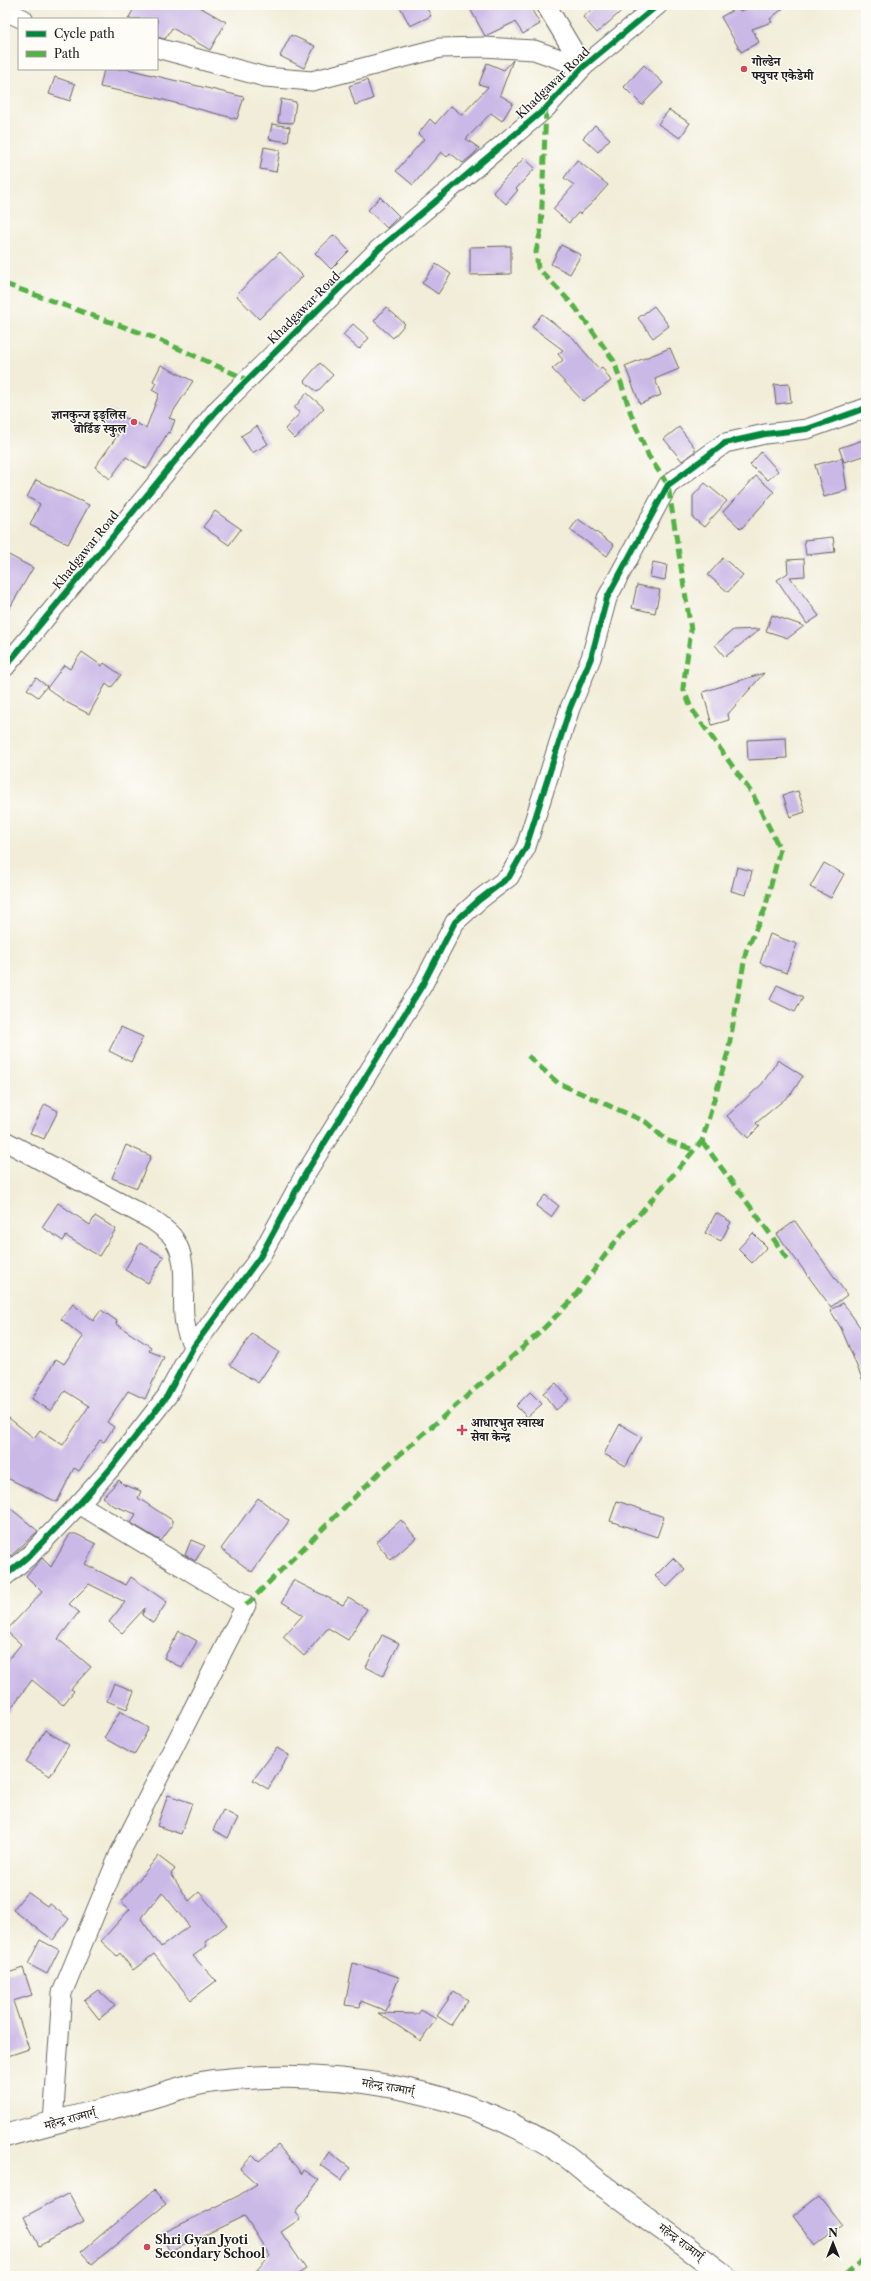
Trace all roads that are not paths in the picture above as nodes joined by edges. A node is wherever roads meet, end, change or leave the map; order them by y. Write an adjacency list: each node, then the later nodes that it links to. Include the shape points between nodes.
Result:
1 (546, 5): 6 (street)
2 (658, 5): 6 (street, Khadgawar Road)
3 (5, 11): 4 (street)
4 (21, 18)
5 (158, 48): 6 (street, via 265,77 312,81 440,48 534,50)
6 (583, 67): 8 (street, Khadgawar Road, via 546,108 379,249 218,409)
7 (866, 408): 10 (street, via 807,429 764,434 725,443 668,485 607,598 591,658 570,708 526,847 509,877 455,922 422,986 304,1176 260,1257)
8 (5, 667)
9 (5, 1141): 10 (street, via 154,1221 174,1238 181,1254 185,1315 189,1340)
10 (194, 1346): 11 (street, via 167,1396 111,1468)
11 (79, 1504): 12 (street, via 32,1553); 13 (street, via 246,1605 120,1853 62,1993)
12 (5, 1576)
13 (53, 2123): 14 (highway, महेन्द्र राज्मार्ग्); 15 (highway, महेन्द्र राज्मार्ग्, via 212,2082 279,2076 345,2079 415,2091 466,2106 516,2128 562,2153)
14 (5, 2136)
15 (725, 2276)

